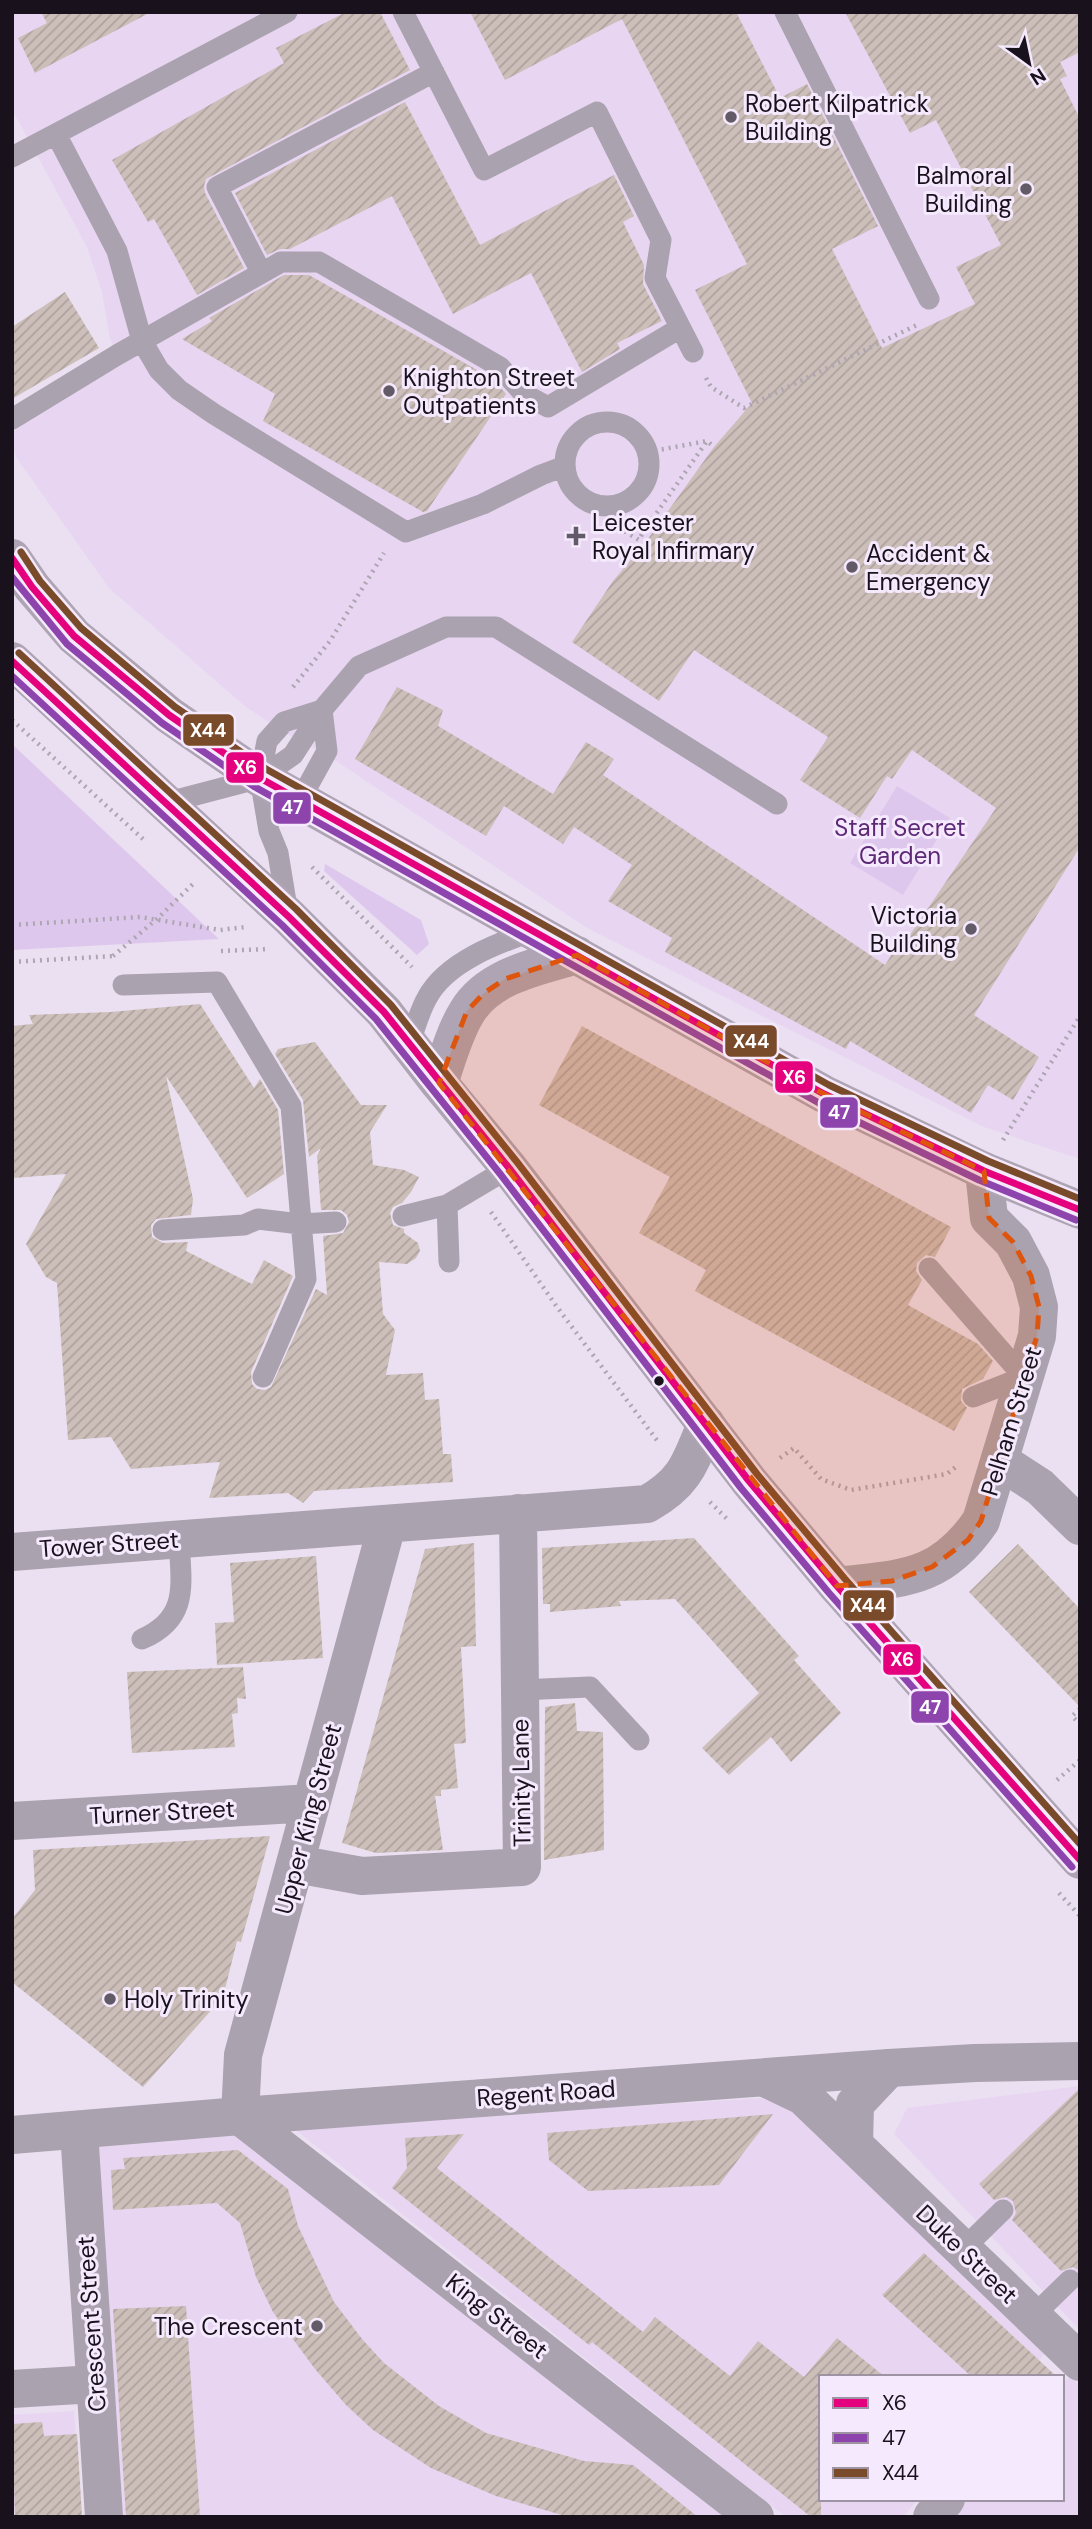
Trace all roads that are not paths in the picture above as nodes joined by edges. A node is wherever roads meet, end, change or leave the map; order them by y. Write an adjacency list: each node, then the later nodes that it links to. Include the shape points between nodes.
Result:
1 (287, 12): 5 (lane)
2 (403, 12): 4 (lane)
3 (785, 12): 8 (lane)
4 (433, 72): 7 (lane, via 217,187); 9 (lane, via 484,170 597,112 661,240 655,278)
5 (56, 134): 6 (lane); 10 (lane, via 117,251)
6 (12, 157)
7 (261, 272): 9 (lane, via 281,262 319,262 500,367 524,394 548,407); 10 (lane)
8 (929, 299)
9 (680, 328): 11 (lane)
10 (142, 341): 12 (lane); 13 (lane, via 159,370 179,390 406,532)
11 (692, 352)
12 (12, 419)
13 (565, 467): 13 (lane, via 572,441 593,424 607,422 632,430 648,452 646,480 629,500 616,505 588,501 577,493)
14 (12, 558): 17 (main road, via 74,636 169,715)
15 (12, 661): 19 (main road)
16 (322, 710): 17 (lane, via 293,755); 18 (lane, via 327,751); 20 (lane, via 359,666 446,627 496,627)
17 (260, 778): 18 (main road); 19 (lane); 21 (lane)
18 (299, 802): 22 (main road)
19 (165, 803): 21 (main road)
20 (777, 804)
21 (289, 917): 25 (main road, via 356,982)
22 (533, 931): 23 (main road); 25 (lane, via 493,945 438,983)
23 (577, 955): 26 (main road, via 505,979 484,993 467,1011); 28 (main road, via 824,1094)
24 (123, 985): 33 (lane, via 217,982 291,1106)
25 (409, 1044): 26 (main road)
26 (439, 1083): 27 (main road)
27 (509, 1168): 29 (lane); 40 (main road)
28 (984, 1171): 30 (main road); 38 (street, Pelham Street, via 989,1218 1013,1242 1031,1276 1039,1307 1037,1336)
29 (447, 1205): 31 (lane); 35 (lane)
30 (1080, 1210)
31 (403, 1216)
32 (337, 1222): 33 (lane)
33 (300, 1224): 34 (lane, via 258,1219 244,1225); 37 (lane, via 306,1279)
34 (163, 1230)
35 (449, 1262)
36 (929, 1268): 38 (lane)
37 (263, 1377)
38 (1024, 1377): 39 (lane); 41 (street, Pelham Street)
39 (973, 1397)
40 (706, 1424): 42 (street, Tower Street, via 683,1476 647,1504); 47 (main road)
41 (984, 1459): 44 (street, via 1040,1487); 47 (street, Pelham Street, via 981,1521 951,1556 892,1581)
42 (518, 1513): 43 (street, Tower Street); 49 (street, Trinity Lane)
43 (387, 1525): 45 (street, Tower Street); 51 (street, Upper King Street)
44 (1080, 1526)
45 (180, 1539): 46 (street, Tower Street); 48 (lane, via 182,1595 171,1619)
46 (12, 1552)
47 (836, 1586): 53 (main road)
48 (142, 1639)
49 (519, 1690): 50 (lane, via 590,1687); 54 (street, Trinity Lane, via 522,1867 362,1876)
50 (639, 1740)
51 (311, 1803): 52 (street, Turner Street); 54 (street, Upper King Street)
52 (12, 1821)
53 (1080, 1860)
54 (296, 1864): 58 (street, Upper King Street, via 243,2055)
55 (1080, 2061): 56 (street, Regent Road)
56 (889, 2068): 57 (street, Regent Road); 61 (street, via 855,2104)
57 (765, 2077): 58 (street, Regent Road); 61 (street, Duke Street, via 803,2096)
58 (240, 2116): 59 (street, Regent Road); 71 (street, King Street)
59 (79, 2131): 60 (street, Regent Road); 67 (street, Crescent Street)
60 (12, 2135)
61 (854, 2145): 63 (street, Duke Street)
62 (1003, 2210): 63 (lane)
63 (963, 2249): 65 (street, Duke Street)
64 (1070, 2280): 65 (lane)
65 (1032, 2317): 66 (street, Duke Street)
66 (1067, 2364)
67 (94, 2384): 68 (street); 70 (street, Crescent Street)
68 (12, 2389)
69 (944, 2501): 72 (street)
70 (104, 2517)
71 (755, 2517)
72 (932, 2517)

